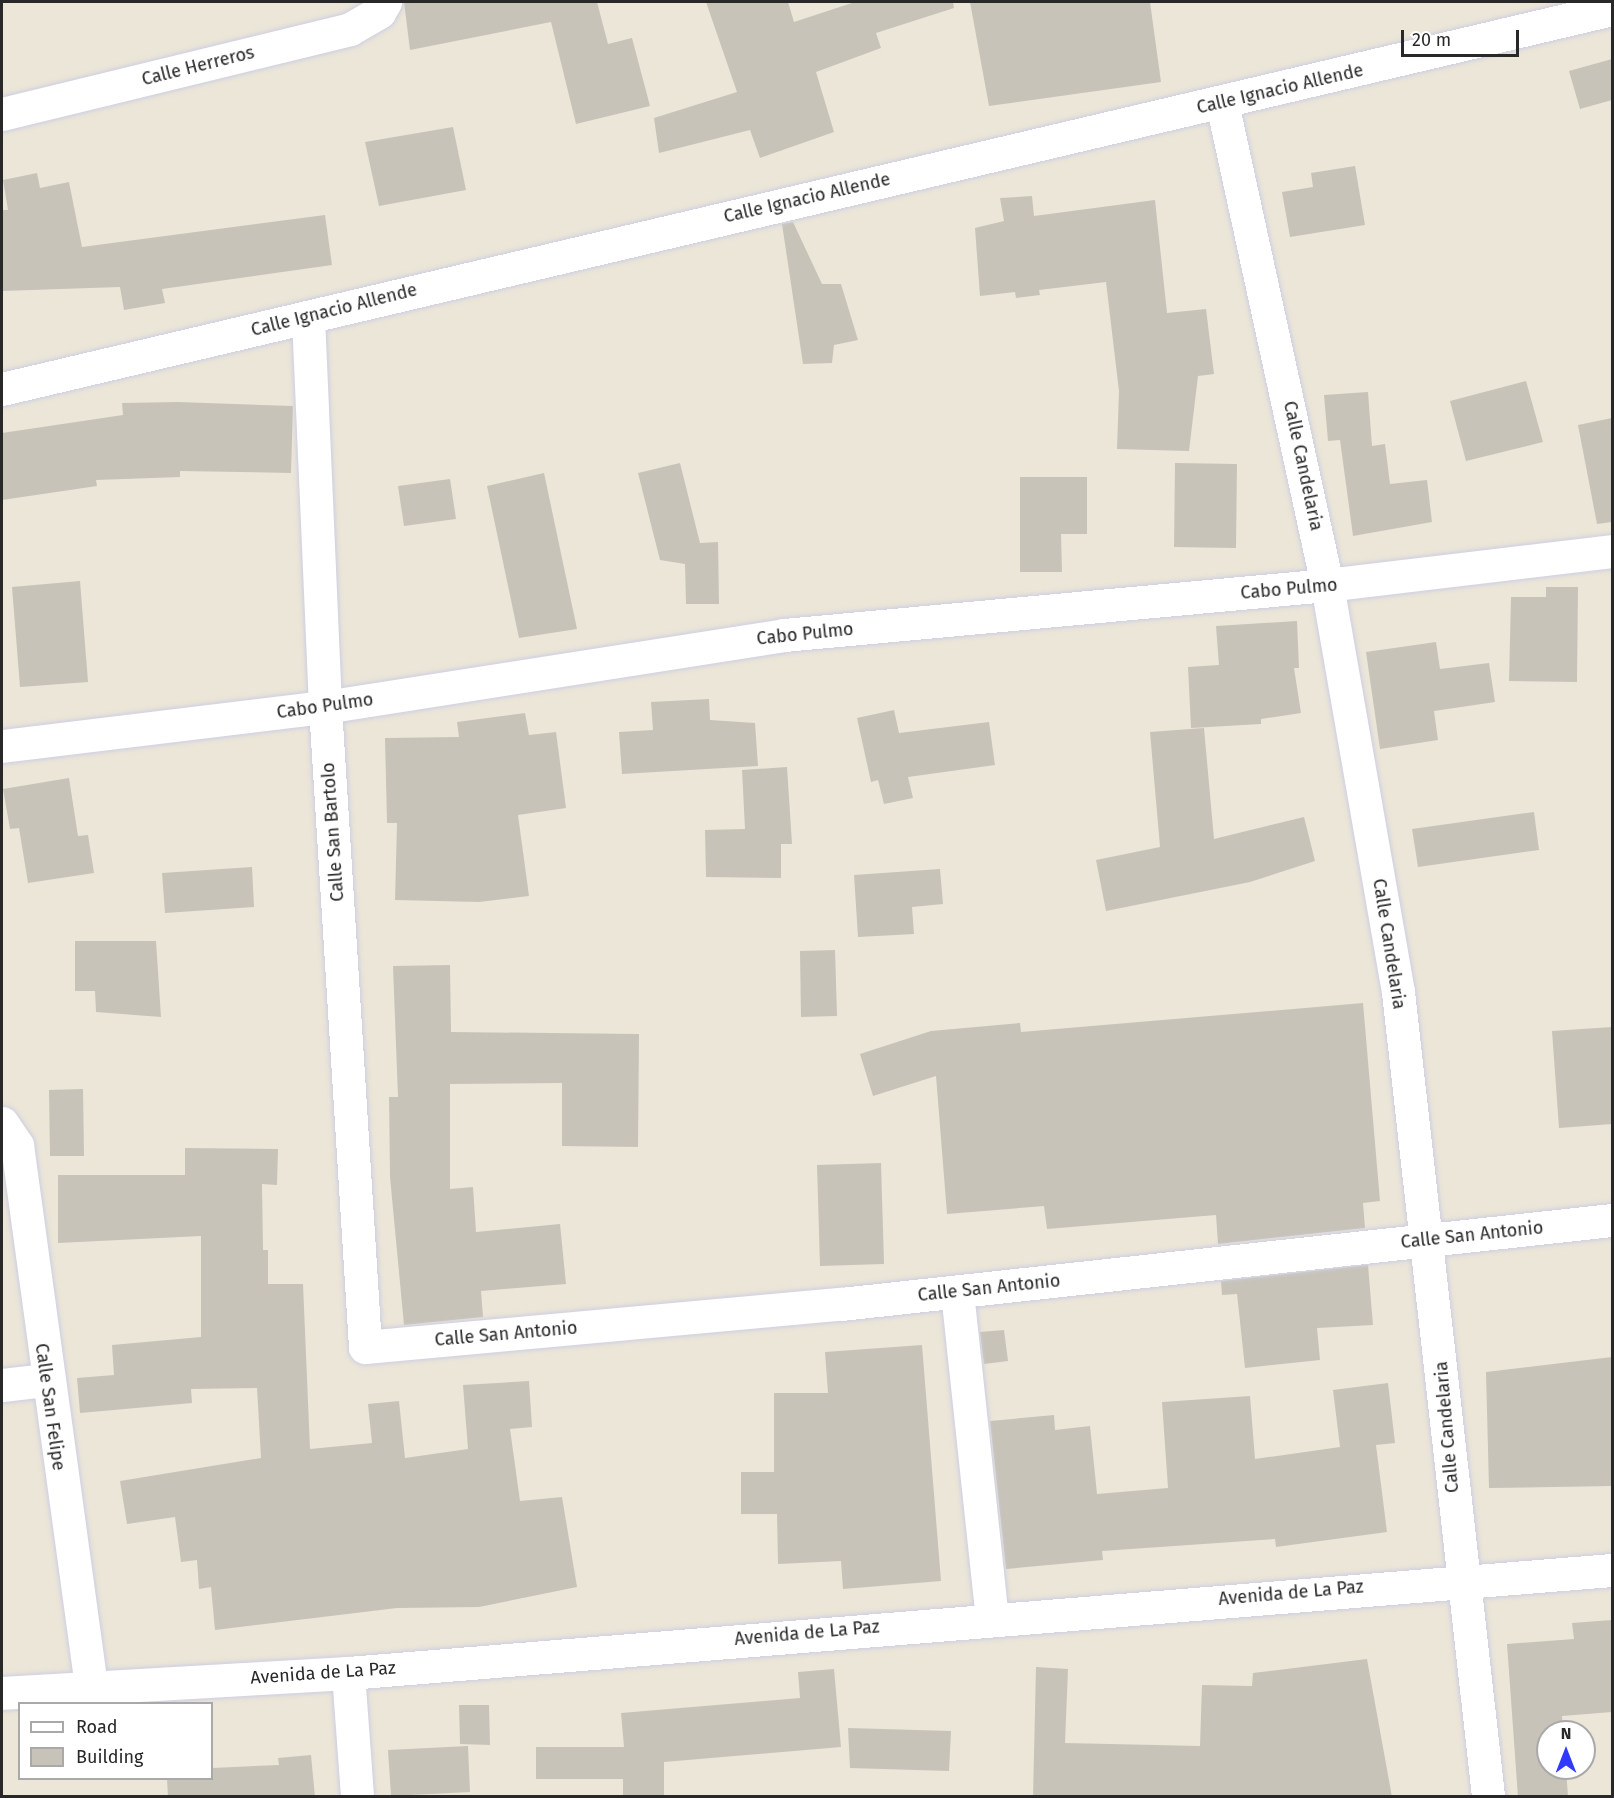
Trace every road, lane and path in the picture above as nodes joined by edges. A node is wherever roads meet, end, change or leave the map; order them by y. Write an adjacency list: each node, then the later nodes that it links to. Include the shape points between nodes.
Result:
1 (385, 2): 4 (street, Calle Herreros, via 379,12 350,29)
2 (1612, 9): 3 (street, Calle Ignacio Allende)
3 (1222, 103): 5 (street, Calle Ignacio Allende); 8 (street, Calle Candelaria)
4 (2, 114)
5 (308, 317): 6 (street, Calle Ignacio Allende); 9 (street, Calle San Bartolo)
6 (2, 389)
7 (1612, 552): 8 (street, Cabo Pulmo)
8 (1327, 585): 9 (street, Cabo Pulmo, via 784,635); 13 (street, Calle Candelaria, via 1398,992)
9 (325, 707): 10 (street, Cabo Pulmo); 15 (street, Calle San Bartolo)
10 (2, 746)
11 (6, 1125): 16 (street, Calle San Felipe, via 17,1145)
12 (1612, 1220): 13 (street, Calle San Antonio)
13 (1430, 1239): 14 (street, Calle San Antonio); 19 (street, Calle Candelaria)
14 (957, 1292): 15 (street, Calle San Antonio); 20 (street)
15 (365, 1347)
16 (45, 1380): 17 (street); 22 (street, Calle San Felipe)
17 (2, 1385)
18 (1612, 1570): 19 (street, Avenida de La Paz)
19 (1461, 1579): 20 (street, Avenida de La Paz); 25 (street, Calle Candelaria)
20 (992, 1617): 21 (street, Avenida de La Paz)
21 (348, 1673): 22 (street, Avenida de La Paz); 24 (street)
22 (91, 1686): 23 (street, Avenida de La Paz)
23 (2, 1693)
24 (357, 1797)
25 (1488, 1797)

